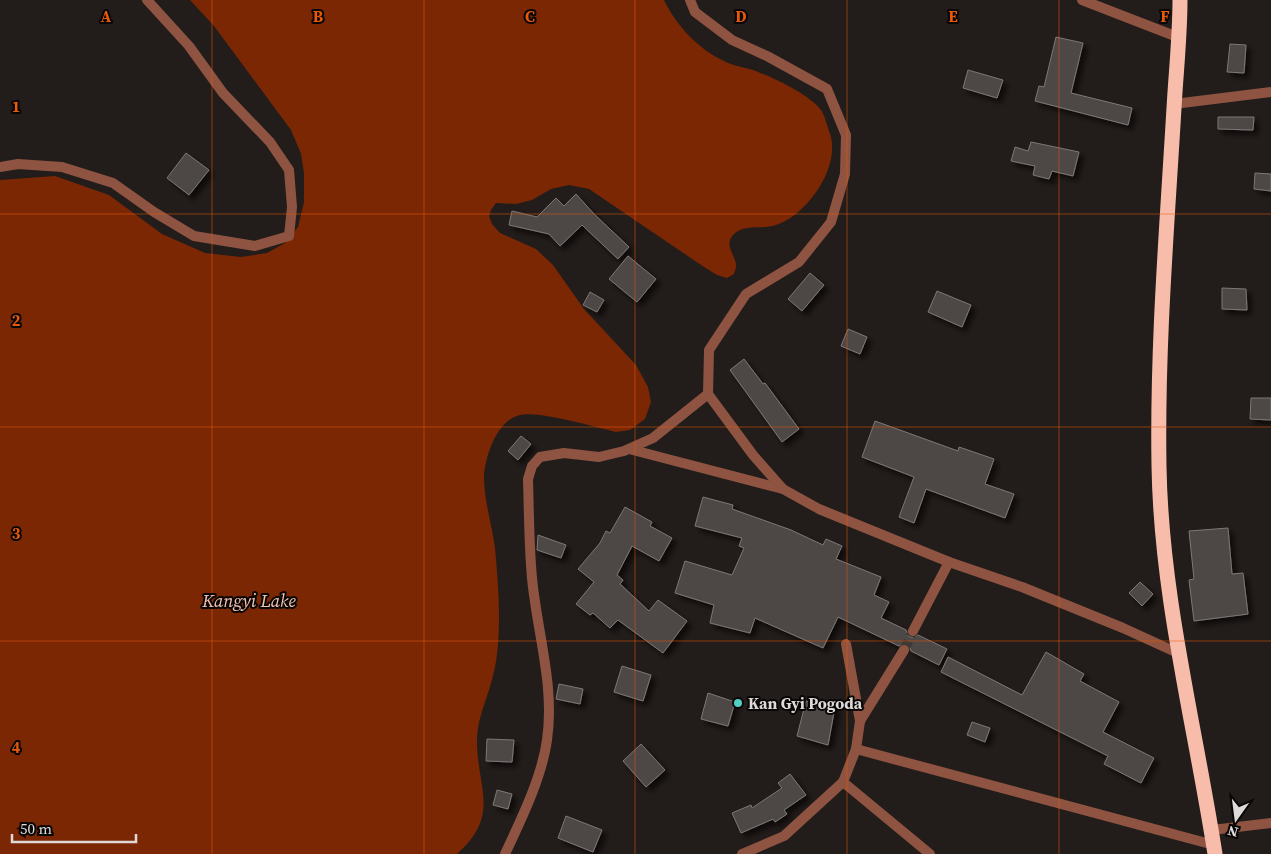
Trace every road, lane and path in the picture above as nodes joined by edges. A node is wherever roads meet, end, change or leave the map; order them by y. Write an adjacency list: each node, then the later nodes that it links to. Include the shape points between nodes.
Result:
1 (147, 0): 8 (street, via 189,46 223,93 270,142 289,170 292,207 289,236 255,246 194,236 113,183 62,167 18,164)
2 (690, 0): 9 (street, via 695,12 732,40 827,88 846,135 845,174 831,222 799,262 746,294 709,350)
3 (1082, 0): 5 (street)
4 (1180, 0): 5 (highway)
5 (1180, 38): 7 (highway)
6 (1271, 92): 7 (street)
7 (1174, 104): 16 (highway, via 1160,376 1159,467 1164,539)
8 (0, 167)
9 (708, 394): 10 (street, via 653,438); 11 (street)
10 (629, 450): 11 (street); 23 (street, via 599,457 564,452 540,457 532,466 528,480 532,578 550,705 547,741 537,778)
11 (783, 489): 12 (street, via 818,509)
12 (949, 562): 13 (street); 16 (street, via 1032,591)
13 (913, 631)
14 (846, 644): 17 (street)
15 (904, 650): 17 (street)
16 (1180, 654): 21 (highway)
17 (860, 721): 18 (street)
18 (856, 748): 19 (street); 22 (street)
19 (843, 782): 24 (street, via 784,836); 25 (street)
20 (1271, 824): 21 (street)
21 (1212, 830): 22 (highway)
22 (1214, 850)
23 (506, 854)
24 (742, 854)
25 (930, 854)

